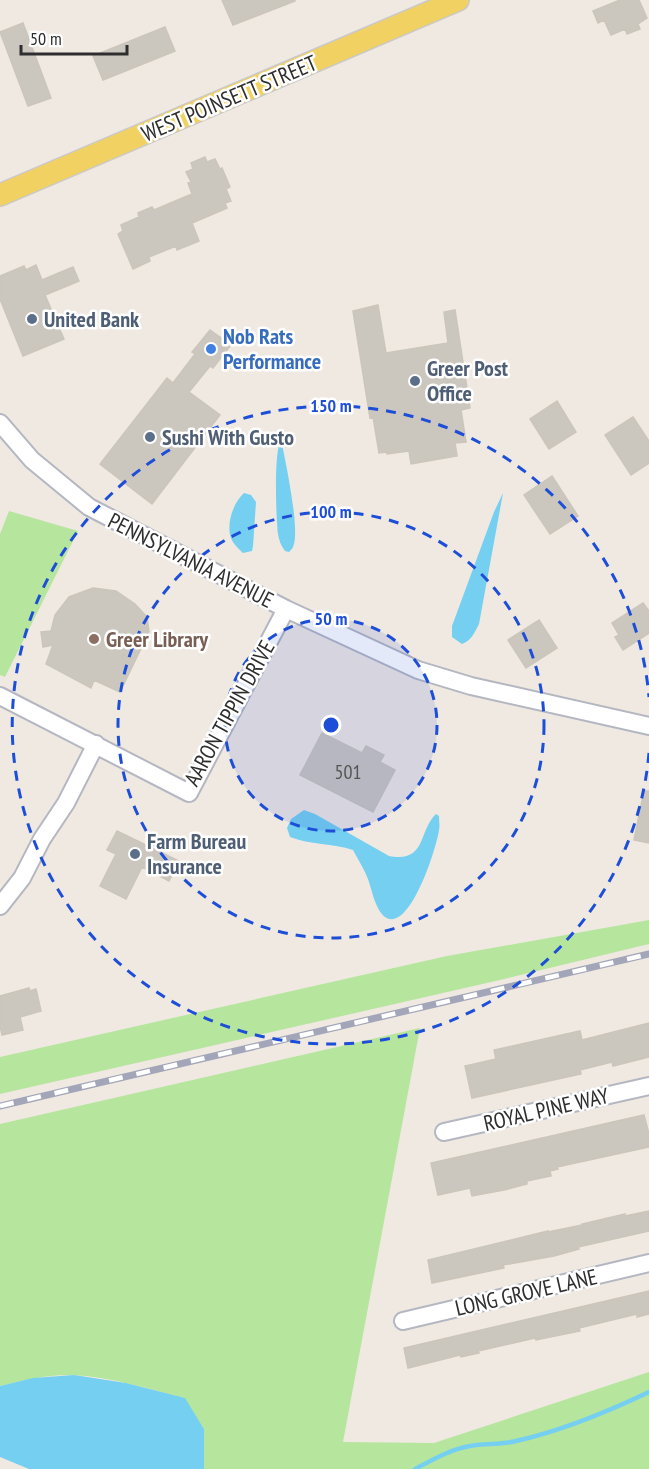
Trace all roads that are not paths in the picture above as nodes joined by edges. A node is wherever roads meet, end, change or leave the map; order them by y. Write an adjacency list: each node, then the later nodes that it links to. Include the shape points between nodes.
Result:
1 (458, 0): 2 (main road, WEST POINSETT STREET)
2 (0, 195)
3 (0, 423): 4 (street, PENNSYLVANIA AVENUE, via 32,460 89,507)
4 (286, 609): 6 (street, PENNSYLVANIA AVENUE, via 418,670 471,686); 7 (street, AARON TIPPIN DRIVE, via 189,793)
5 (0, 696): 7 (street, AARON TIPPIN DRIVE)
6 (649, 726)
7 (96, 744): 8 (street, via 66,803)
8 (0, 906)
9 (649, 1086): 10 (street, ROYAL PINE WAY)
10 (444, 1132)
11 (649, 1263): 12 (street, LONG GROVE LANE)
12 (403, 1321)

